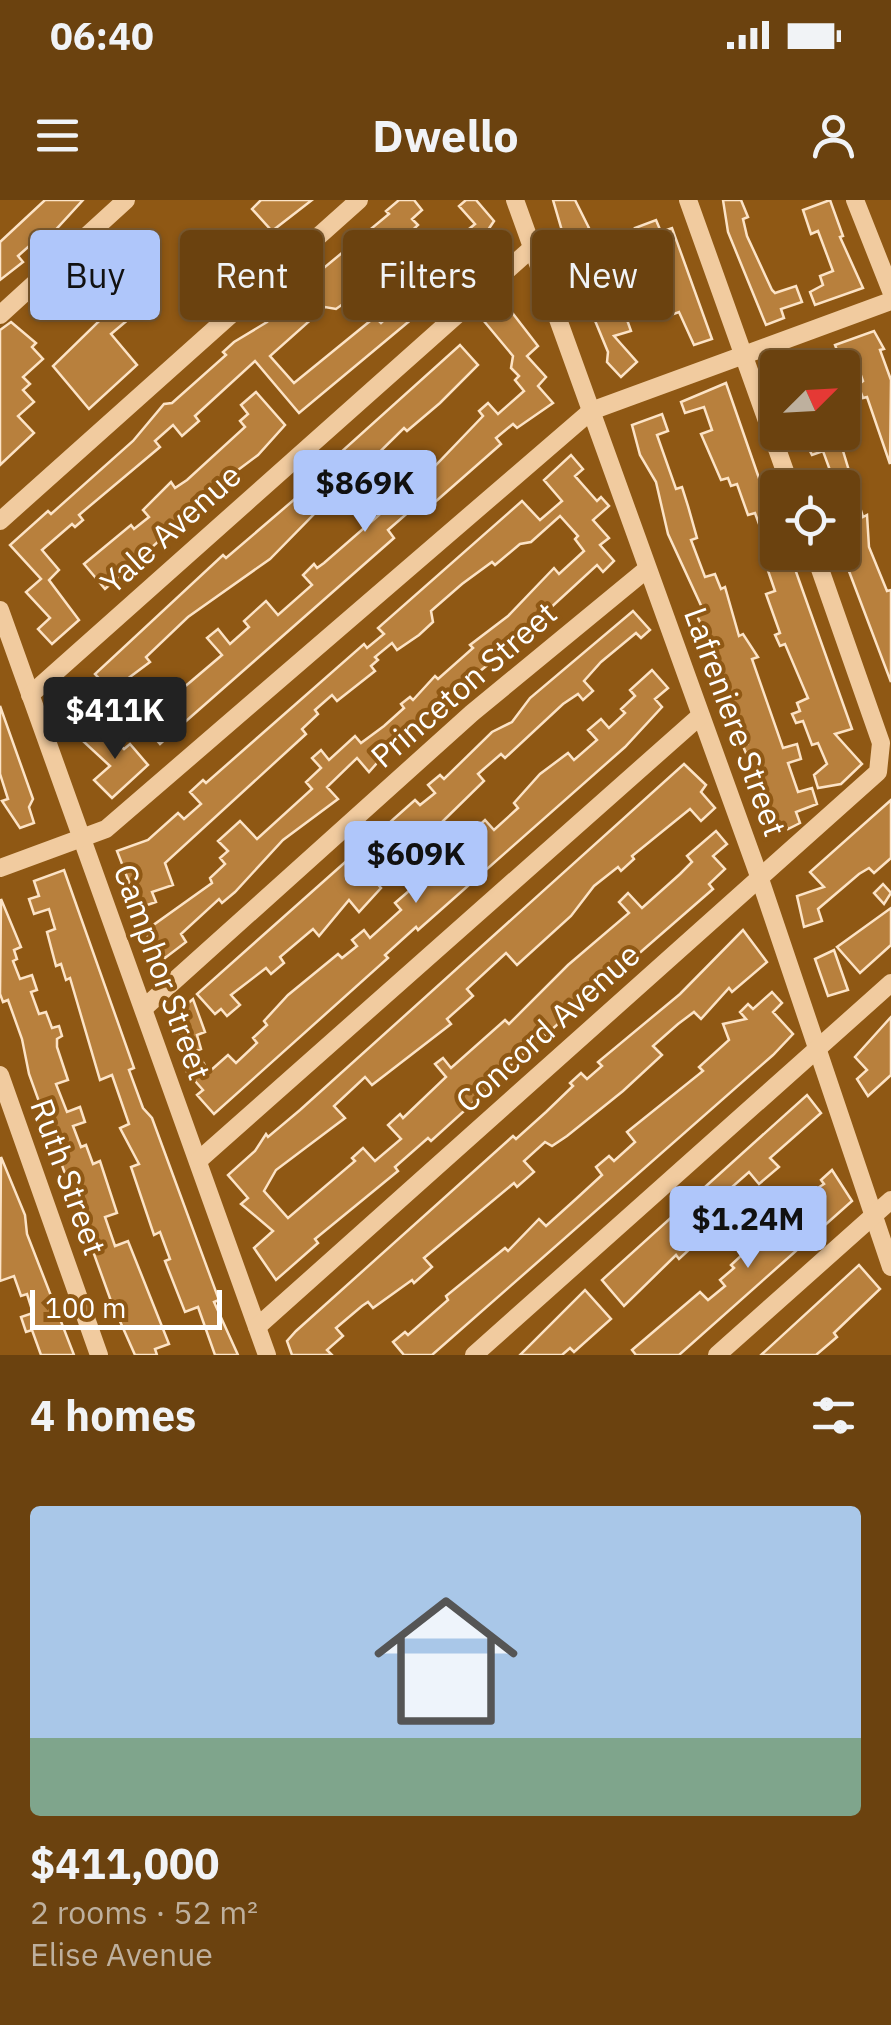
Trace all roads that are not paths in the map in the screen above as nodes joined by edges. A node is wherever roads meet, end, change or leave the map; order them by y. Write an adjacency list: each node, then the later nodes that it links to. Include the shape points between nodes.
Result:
1 (126, 200): 9 (street)
2 (359, 200): 14 (street)
3 (515, 200): 6 (street, Lafreniere Street)
4 (688, 200): 11 (street)
5 (855, 200): 7 (street)
6 (532, 248): 18 (street, Yale Avenue)
7 (891, 291)
8 (891, 300): 11 (street)
9 (0, 315)
10 (558, 320): 12 (street, Lafreniere Street)
11 (743, 353): 12 (street); 13 (street)
12 (591, 411): 15 (street, Lafreniere Street); 20 (street, via 156,788 106,829)
13 (785, 470)
14 (0, 521)
15 (647, 570): 19 (street, Lafreniere Street); 24 (street, Princeton Street, via 472,712)
16 (820, 570): 22 (street, Concord Avenue, via 881,743 878,772)
17 (0, 610): 18 (street, Camphor Street)
18 (30, 695): 20 (street, Camphor Street)
19 (700, 716): 22 (street, Lafreniere Street); 27 (street)
20 (81, 837): 21 (street); 24 (street, Camphor Street)
21 (0, 868)
22 (760, 879): 25 (street, Lafreniere Street); 31 (street, Concord Avenue)
23 (891, 983): 25 (street)
24 (144, 1008): 27 (street, Camphor Street)
25 (818, 1049): 29 (street, Lafreniere Street); 34 (street)
26 (0, 1075): 32 (street, Ruth Street)
27 (199, 1160): 31 (street, Camphor Street)
28 (891, 1200): 29 (street)
29 (873, 1216): 30 (street, Lafreniere Street); 35 (street)
30 (891, 1267)
31 (257, 1327): 33 (street, Camphor Street)
32 (99, 1355)
33 (267, 1355)
34 (474, 1355)
35 (717, 1355)

